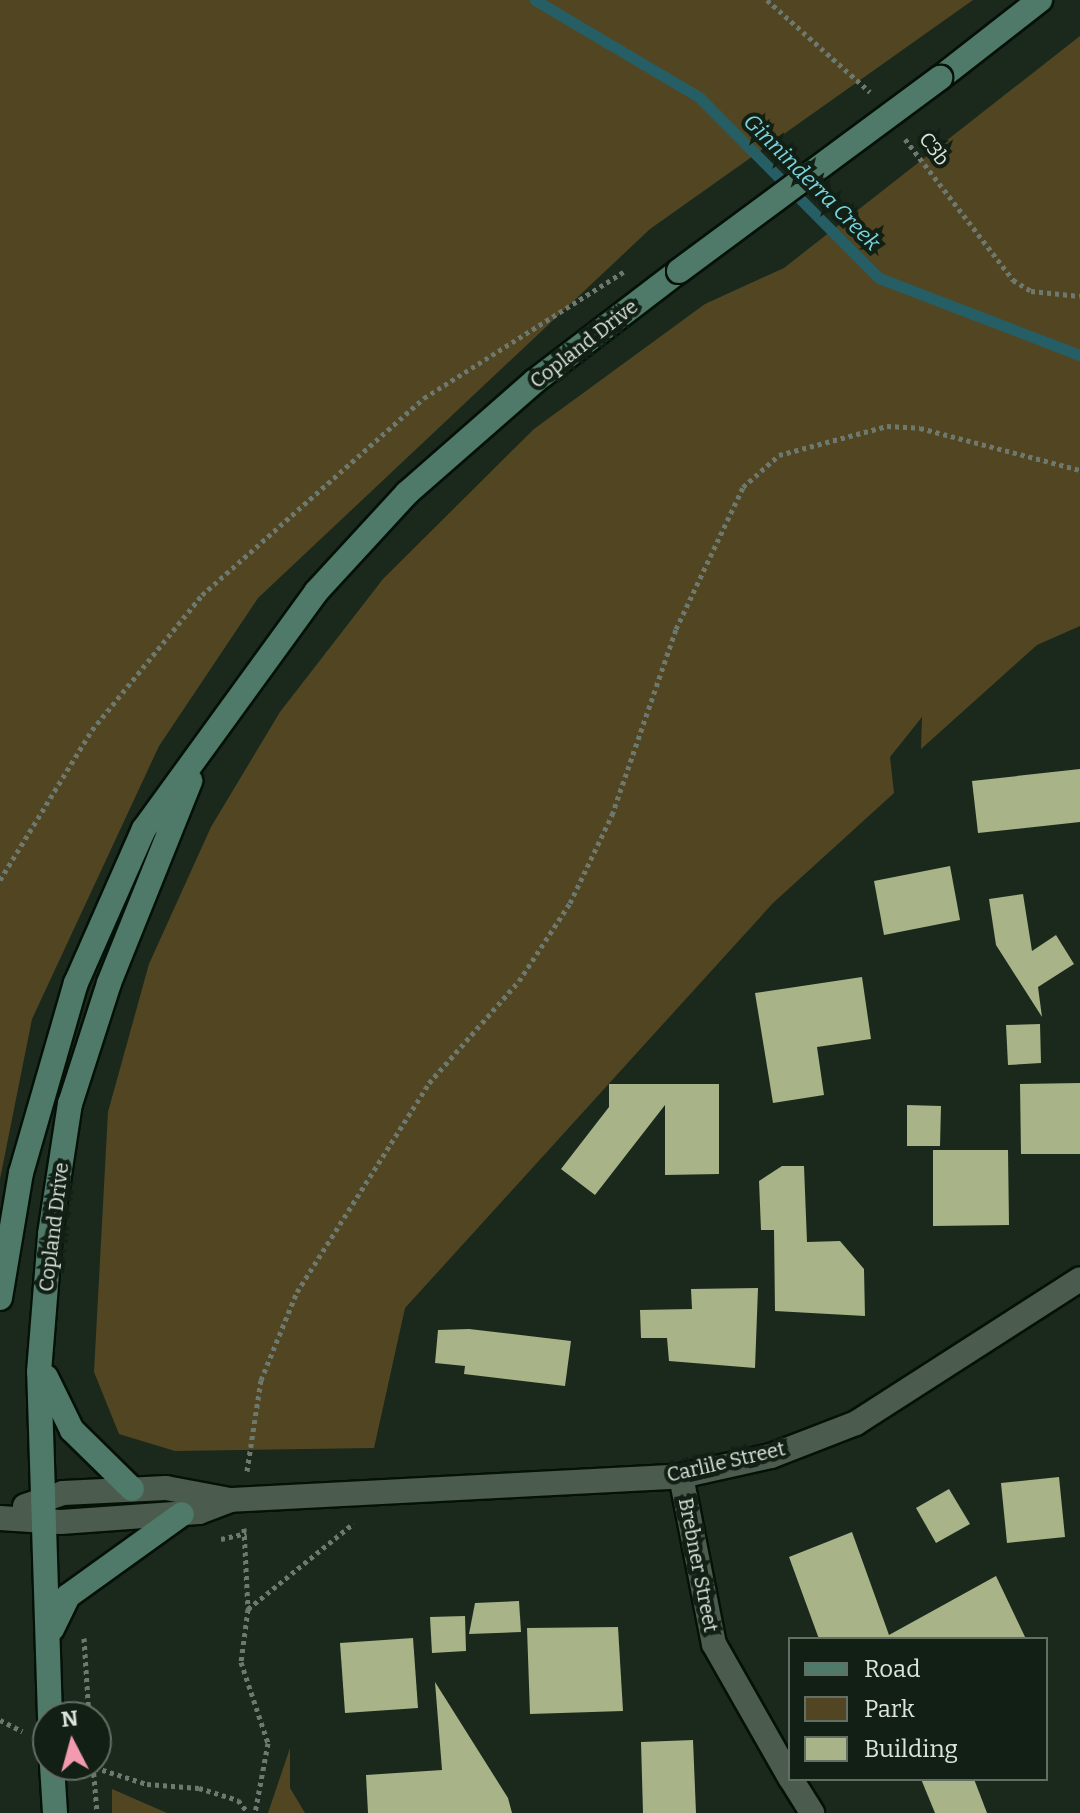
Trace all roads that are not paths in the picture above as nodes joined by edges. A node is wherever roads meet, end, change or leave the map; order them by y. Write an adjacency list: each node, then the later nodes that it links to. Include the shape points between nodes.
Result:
1 (1040, 0): 2 (main road, Copland Drive, bridge, via 535,381 407,493 316,592)
2 (198, 760): 3 (main road, Copland Drive); 4 (main road, Copland Drive)
3 (144, 829): 4 (main road); 6 (main road, Copland Drive, via 76,983 21,1173)
4 (169, 843): 7 (main road, Copland Drive, via 109,983 70,1104)
5 (1080, 1279): 8 (street, Carlile Street, via 856,1423 771,1456)
6 (0, 1298)
7 (40, 1363): 9 (main road, via 72,1430); 11 (main road, Copland Drive)
8 (681, 1476): 10 (street, Carlile Street); 16 (street, Brebner Street, via 714,1644)
9 (132, 1489): 10 (street, Carlile Street, via 186,1488); 11 (street, Carlile Street)
10 (236, 1500): 12 (street, Carlile Street)
11 (44, 1510): 12 (street, Carlile Street); 13 (street, Carlile Street); 14 (main road, Copland Drive)
12 (182, 1514): 14 (main road, via 68,1596)
13 (0, 1516)
14 (48, 1643): 15 (main road, Copland Drive)
15 (50, 1701)
16 (788, 1774)
17 (53, 1781): 19 (main road)
18 (792, 1781): 20 (street, Brebner Street)
19 (55, 1813)
20 (812, 1813)

